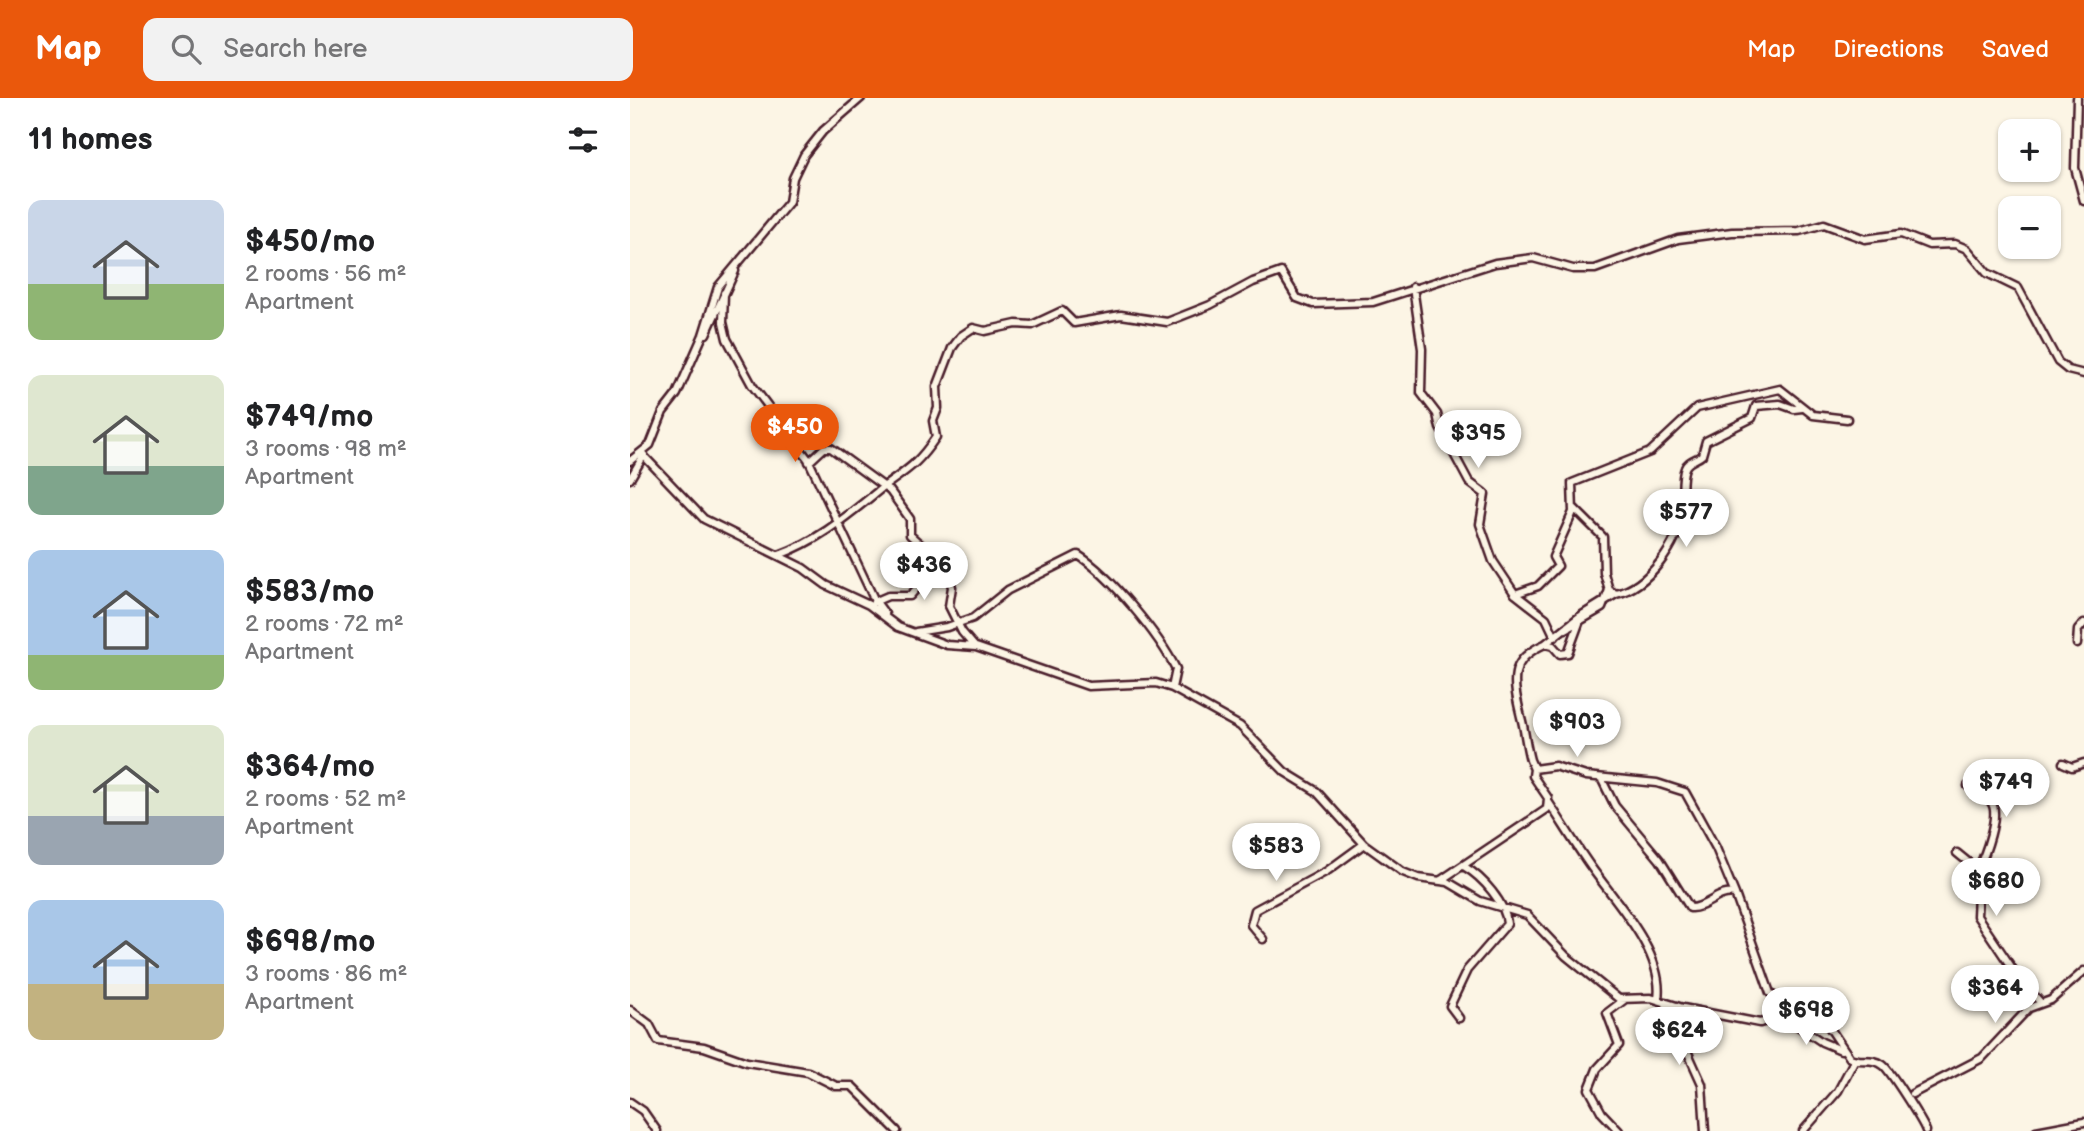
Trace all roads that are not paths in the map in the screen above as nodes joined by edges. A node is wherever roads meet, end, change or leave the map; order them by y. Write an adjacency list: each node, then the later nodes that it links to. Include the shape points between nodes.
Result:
1 (861, 98): 4 (street, via 823,131 804,155 793,178 792,196)
2 (2077, 98): 3 (street, via 2075,168)
3 (2084, 201)
4 (741, 260): 6 (street); 7 (street, via 718,287)
5 (1413, 287): 8 (street, via 1528,258 1573,269 1595,269 1673,240 1724,233 1799,231 1824,224 1860,238 1902,234 1929,245 1955,244 1967,249 1987,273 2018,288 2057,362); 15 (street, via 1373,302 1313,304 1297,298 1281,272 1164,322 1121,315 1074,323 1062,311 1029,326 985,331 970,328 956,341 937,387 935,438 921,460); 21 (street, via 1422,349 1421,393 1437,414 1469,482 1484,493 1480,524 1484,541)
6 (724, 293): 7 (street); 13 (street, via 724,331 742,369)
7 (700, 342): 11 (street)
8 (2084, 374)
9 (1802, 408): 10 (street, via 1819,417); 16 (street, via 1785,391 1772,389 1697,408 1650,452 1572,483); 22 (street, via 1756,406 1752,418 1706,441 1702,455 1684,470 1681,521 1673,545 1639,582)
10 (1847, 419)
11 (644, 453): 12 (street); 14 (street); 18 (street, via 704,519)
12 (630, 461)
13 (809, 462): 15 (street, via 831,447); 17 (street)
14 (630, 479)
15 (883, 488): 17 (street); 19 (street, via 910,519 910,535)
16 (1574, 508): 20 (street, via 1603,537); 21 (street, via 1553,557 1557,568 1538,586)
17 (841, 523): 18 (street, via 803,547); 24 (street)
18 (779, 555): 24 (street)
19 (946, 564): 24 (street, via 930,573 910,596 888,596); 27 (street, via 952,587 949,604)
20 (1609, 590): 22 (street); 23 (street)
21 (1515, 594): 31 (street, via 1546,618)
22 (1616, 594): 23 (street)
23 (1606, 601): 25 (street); 28 (street)
24 (874, 604): 30 (street, via 895,625)
25 (1582, 615): 28 (street); 29 (street)
26 (2084, 623): 33 (street)
27 (958, 624): 30 (street); 34 (street); 35 (street, via 976,616 1008,590 1079,555 1159,639 1176,669)
28 (1577, 624): 29 (street); 32 (street, via 1568,653 1562,655)
29 (1566, 629): 31 (street)
30 (915, 632): 34 (street, via 947,645)
31 (1555, 637): 32 (street)
32 (1545, 644): 38 (street, via 1522,659 1514,677)
33 (2077, 644)
34 (975, 647): 35 (street, via 1088,686 1156,683)
35 (1172, 688): 42 (street, via 1240,726 1285,772 1316,791)
36 (2063, 763): 37 (street)
37 (2084, 763)
38 (1534, 769): 39 (street, via 1555,766); 41 (street, via 1534,780)
39 (1601, 778): 47 (street, via 1657,783 1685,792); 47 (street, via 1615,806 1660,860 1690,908)
40 (1968, 786): 45 (street, via 1993,807 1990,838)
41 (1549, 803): 44 (street, via 1548,809); 52 (street, via 1632,921 1656,972)
42 (1364, 844): 46 (street, via 1410,876); 49 (street, via 1327,871 1255,910 1251,925)
43 (1957, 853): 45 (street)
44 (1465, 867): 46 (street); 48 (street, via 1477,875)
45 (1978, 869): 53 (street, via 1977,916 2018,978)
46 (1441, 880): 48 (street)
47 (1735, 894): 54 (street, via 1770,993)
48 (1501, 908): 51 (street, via 1530,918 1577,966); 57 (street, via 1505,928 1467,970 1450,1006)
49 (1263, 939)
50 (2084, 971): 53 (street, via 2051,1000)
51 (1624, 1000): 52 (street); 67 (street, via 1607,1013 1619,1045 1597,1069 1590,1090)
52 (1662, 1000): 56 (street, via 1750,1022 1768,1022); 68 (street, via 1702,1084)
53 (2040, 1002): 61 (street, via 2024,1012 1982,1058)
54 (1793, 1004): 56 (street); 58 (street, via 1814,1002)
55 (630, 1010): 66 (street, via 649,1024 658,1041 704,1047 747,1062 808,1072 835,1086 852,1086)
56 (1780, 1014): 58 (street)
57 (1459, 1018)
58 (1843, 1050): 59 (street)
59 (1854, 1060): 60 (street, via 1876,1061); 69 (street, via 1828,1104)
60 (1892, 1079): 61 (street); 63 (street)
61 (1912, 1094): 63 (street)
62 (630, 1102): 65 (street)
63 (1911, 1104): 70 (street)
64 (2084, 1122): 71 (street)
65 (657, 1131)
66 (897, 1131)
67 (1619, 1131)
68 (1705, 1131)
69 (1803, 1131)
70 (1926, 1131)
71 (2036, 1131)

